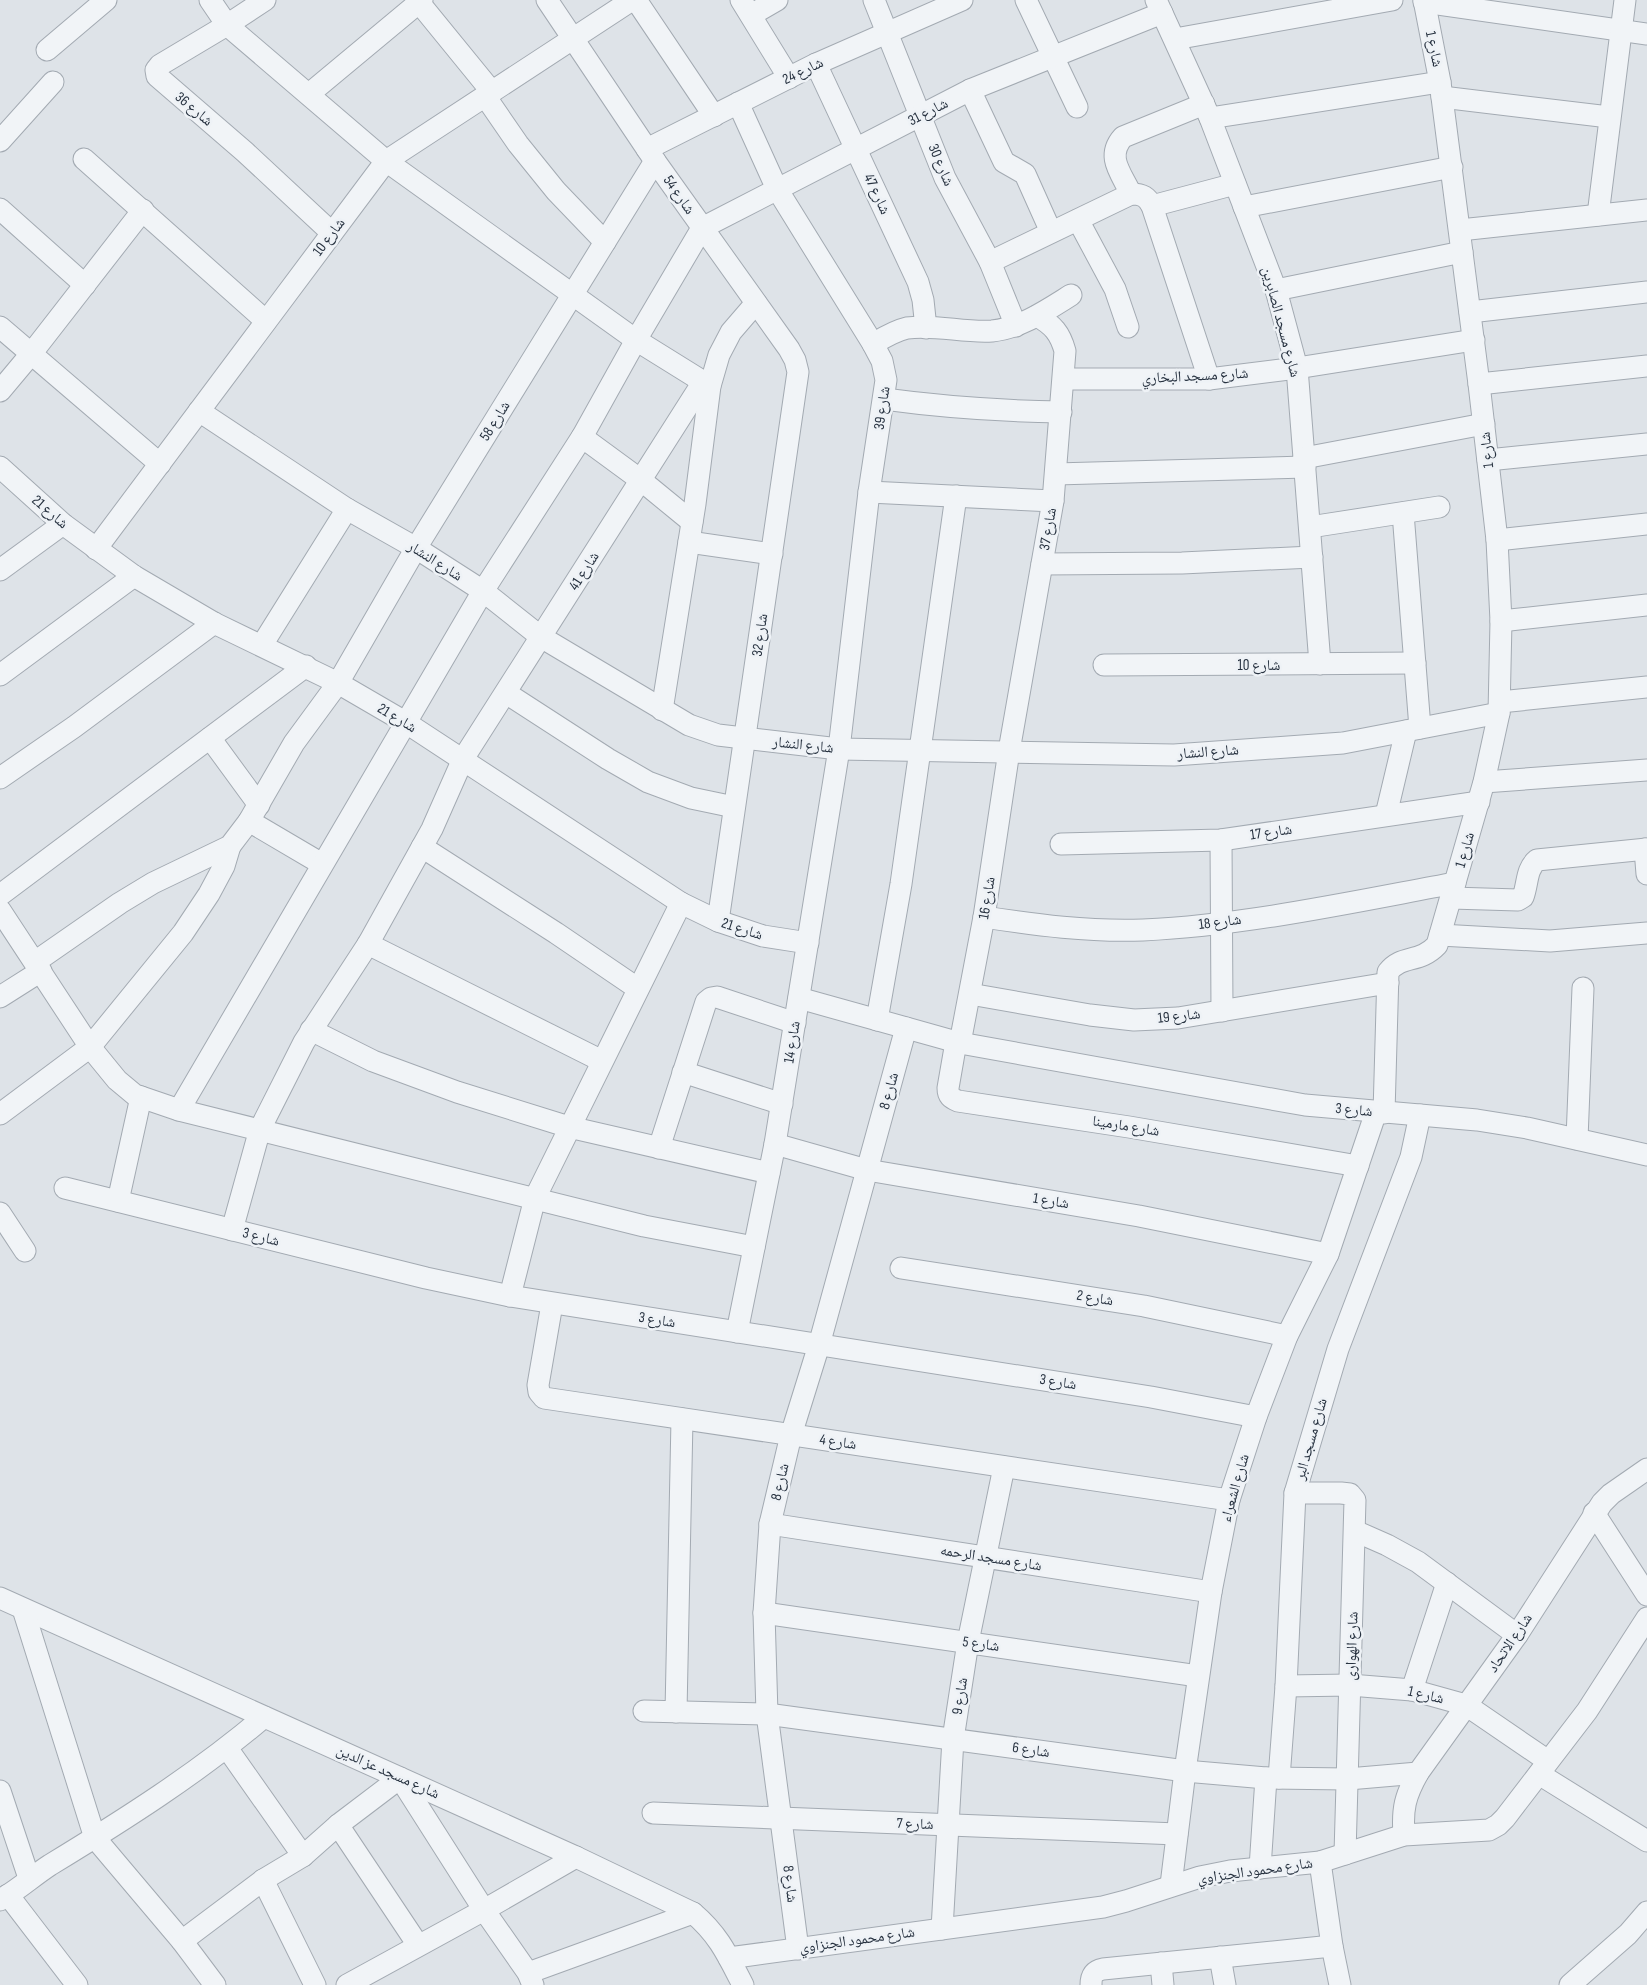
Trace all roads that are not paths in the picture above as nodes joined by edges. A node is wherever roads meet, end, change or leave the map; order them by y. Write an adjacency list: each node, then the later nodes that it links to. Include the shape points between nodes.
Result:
1 (106, 0): 23 (street)
2 (210, 0): 17 (street)
3 (265, 0): 17 (street, شارع 36)
4 (547, 0): 21 (street)
5 (634, 0): 21 (street, شارع 10); 35 (street)
6 (777, 0): 15 (street)
7 (874, 0): 19 (street, شارع 30)
8 (962, 0): 19 (street, شارع 24)
9 (1026, 0): 24 (street)
10 (1392, 0): 22 (street)
11 (1626, 0): 18 (street)
12 (419, 1): 30 (street); 31 (street)
13 (1424, 1): 16 (street); 28 (street, شارع 1)
14 (1159, 6): 22 (street, شارع مسجد الصابرين); 24 (street, شارع 31)
15 (746, 8): 26 (street)
16 (1526, 8): 18 (street)
17 (227, 25): 30 (street); 57 (street, شارع 36, via 160,65 156,70 157,76 245,152)
18 (1621, 30): 20 (street); 37 (street)
19 (888, 33): 25 (street, شارع 24); 36 (street, شارع 30)
20 (1647, 34)
21 (573, 39): 31 (street, شارع 10); 40 (street, شارع 54)
22 (1175, 39): 34 (street, شارع مسجد الصابرين)
23 (47, 50)
24 (1052, 57): 29 (street, شارع 31); 33 (street)
25 (816, 64): 26 (street, شارع 24); 39 (street, شارع 47)
26 (789, 78): 32 (street, شارع 24)
27 (53, 82): 38 (street)
28 (1441, 89): 34 (street); 37 (street); 43 (street, شارع 1)
29 (970, 90): 36 (street, شارع 31); 56 (street, via 1004,162 1026,174)
30 (309, 94): 42 (street)
31 (488, 94): 42 (street, شارع 10); 58 (street, via 518,144 556,191)
32 (738, 103): 35 (street, شارع 24); 45 (street, شارع 39)
33 (1077, 107)
34 (1207, 111): 44 (street, شارع مسجد الصابرين); 46 (street, via 1123,137 1114,152 1115,161)
35 (714, 116): 40 (street, شارع 24)
36 (920, 116): 39 (street, شارع 31); 60 (street, شارع 30, via 945,178)
37 (1609, 117): 52 (street)
38 (0, 141)
39 (856, 149): 45 (street, شارع 31); 73 (street, شارع 47, via 918,282)
40 (652, 155): 54 (street, شارع 54); 58 (street, شارع 58)
41 (84, 159): 50 (street)
42 (386, 160): 57 (street, شارع 10); 64 (street)
43 (1452, 167): 48 (street); 55 (street, شارع 1)
44 (1235, 184): 47 (street); 48 (street, شارع مسجد الصابرين)
45 (777, 189): 54 (street, شارع 31); 76 (street, شارع 39)
46 (1131, 194): 47 (street, via 1148,198); 53 (street)
47 (1152, 206): 82 (street)
48 (1244, 207): 62 (street, شارع مسجد الصابرين)
49 (0, 209): 61 (street)
50 (143, 210): 61 (street); 69 (street)
51 (1647, 210): 52 (street)
52 (1598, 215): 55 (street)
53 (1078, 220): 56 (street); 71 (street, via 1115,289)
54 (702, 228): 66 (street, شارع 54); 74 (street)
55 (1460, 230): 59 (street, شارع 1)
56 (1051, 232): 60 (street)
57 (332, 234): 69 (street, شارع 10)
58 (605, 242): 64 (street, شارع 58)
59 (1462, 252): 62 (street); 67 (street, شارع 1)
60 (990, 262): 70 (street, شارع 30)
61 (85, 284): 78 (street)
62 (1276, 290): 80 (street, شارع مسجد الصابرين)
63 (1647, 292): 67 (street)
64 (573, 294): 74 (street); 109 (street, شارع 58)
65 (1071, 295): 68 (street)
66 (756, 303): 77 (street, شارع 54); 83 (street, via 731,332)
67 (1470, 312): 75 (street, شارع 1)
68 (1037, 316): 70 (street); 81 (street, شارع 37, via 1051,323 1061,336 1065,351)
69 (266, 322): 87 (street, شارع 10)
70 (1016, 326): 73 (street, via 992,331)
71 (1128, 327)
72 (0, 328): 78 (street)
73 (926, 328): 76 (street, via 907,328)
74 (636, 340): 83 (street); 90 (street)
75 (1474, 340): 80 (street, شارع مسجد البخاري); 84 (street, شارع 1)
76 (872, 344): 86 (street, شارع 39, via 882,361 886,380)
77 (789, 349): 111 (street, شارع 32, via 798,372)
78 (31, 354): 85 (street); 94 (street)
79 (1647, 366): 84 (street)
80 (1297, 368): 82 (street, شارع مسجد البخاري); 93 (street, شارع مسجد الصابرين)
81 (1064, 379): 82 (street, شارع مسجد البخاري); 88 (street, شارع 37)
82 (1209, 379)
83 (706, 384): 97 (street, شارع 41); 107 (street)
84 (1480, 384): 89 (street, شارع 1)
85 (0, 391)
86 (884, 400): 88 (street, via 953,408); 98 (street, شارع 39)
87 (199, 411): 94 (street, شارع 10); 102 (street, شارع النشار)
88 (1061, 412): 96 (street, شارع 37)
89 (1484, 424): 92 (street, شارع 1); 93 (street)
90 (582, 437): 97 (street); 116 (street)
91 (1647, 444): 92 (street)
92 (1488, 460): 108 (street, شارع 1)
93 (1305, 463): 96 (street); 106 (street, شارع مسجد الصابرين)
94 (160, 464): 110 (street, شارع 10)
95 (0, 467): 104 (street, شارع 21)
96 (1056, 474): 100 (street, شارع 37)
97 (642, 481): 107 (street); 120 (street, شارع 41)
98 (869, 492): 99 (street); 136 (street, شارع 39)
99 (956, 496): 100 (street); 137 (street)
100 (1053, 501): 113 (street, شارع 37)
101 (1438, 507): 103 (street)
102 (347, 509): 109 (street, شارع النشار); 121 (street)
103 (1403, 513): 106 (street); 122 (street)
104 (64, 524): 110 (street, شارع 21); 114 (street)
105 (1647, 524): 108 (street)
106 (1310, 527): 112 (street, شارع مسجد الصابرين)
107 (691, 532): 111 (street); 131 (street)
108 (1497, 540): 118 (street, شارع 1)
109 (416, 548): 116 (street, شارع النشار); 127 (street, شارع 58)
110 (96, 549): 115 (street, شارع 21)
111 (772, 554): 135 (street, شارع 32)
112 (1312, 557): 113 (street, via 1182,563); 123 (street, شارع مسجد الصابرين)
113 (1042, 564): 138 (street, شارع 37)
114 (0, 570)
115 (134, 576): 119 (street, شارع 21); 126 (street)
116 (483, 591): 120 (street, شارع النشار); 132 (street)
117 (1647, 605): 118 (street)
118 (1501, 621): 130 (street, شارع 1)
119 (214, 623): 121 (street, شارع 21); 141 (street)
120 (541, 637): 129 (street, شارع 41); 131 (street, شارع النشار)
121 (262, 645): 125 (street, شارع 21)
122 (1415, 663): 123 (street, شارع 10); 133 (street)
123 (1320, 664): 124 (street, شارع 10)
124 (1104, 665)
125 (306, 666): 127 (street, شارع 21); 134 (street)
126 (0, 675)
127 (338, 683): 132 (street, شارع 21); 144 (street, شارع 58, via 294,743)
128 (1647, 687): 130 (street, شارع النشار)
129 (506, 693): 139 (street, شارع 41); 143 (street, via 608,760 648,782 691,798)
130 (1500, 707): 133 (street, شارع النشار); 142 (street, شارع 1)
131 (662, 710): 135 (street, شارع النشار, via 689,726)
132 (406, 722): 139 (street, شارع 21); 151 (street)
133 (1413, 730): 138 (street, شارع النشار, via 1343,743 1174,755); 145 (street)
134 (210, 738): 144 (street); 154 (street)
135 (744, 739): 136 (street, شارع النشار); 143 (street, شارع 32)
136 (838, 749): 137 (street, شارع النشار); 162 (street, شارع 14)
137 (920, 749): 138 (street, شارع النشار); 172 (street)
138 (1009, 751): 157 (street, شارع 16)
139 (463, 760): 149 (street, شارع 41); 155 (street, شارع 21)
140 (1647, 770): 142 (street, شارع 17)
141 (0, 778)
142 (1482, 792): 145 (street, شارع 17); 153 (street, شارع 1)
143 (734, 807): 158 (street, شارع 32)
144 (254, 813): 148 (street, شارع 58); 151 (street)
145 (1386, 815): 146 (street, شارع 17)
146 (1221, 840): 147 (street, شارع 17); 159 (street)
147 (1061, 844)
148 (230, 846): 164 (street, via 153,883 120,903); 177 (street, via 224,866 184,933)
149 (422, 846): 163 (street, شارع 41); 166 (street)
150 (1646, 849): 152 (street); 153 (street, via 1537,860 1529,872 1524,897 1518,900)
151 (322, 864): 182 (street)
152 (1647, 874)
153 (1453, 891): 159 (street, شارع 18); 161 (street, شارع 1)
154 (0, 895)
155 (681, 903): 158 (street, شارع 21); 166 (street)
156 (0, 910): 164 (street)
157 (984, 918): 159 (street, شارع 18, via 1062,928 1142,930); 168 (street, شارع 16)
158 (718, 921): 162 (street, شارع 21, via 763,936)
159 (1222, 923): 171 (street)
160 (1647, 933): 161 (street, via 1550,941)
161 (1440, 934): 165 (street, شارع 1, via 1437,945 1429,954 1394,964 1388,972)
162 (808, 943): 170 (street, شارع 14)
163 (368, 944): 175 (street, شارع 41); 178 (street)
164 (38, 967): 169 (street); 177 (street)
165 (1388, 983): 171 (street, شارع 19); 183 (street, شارع 1)
166 (637, 988): 178 (street)
167 (1583, 988): 188 (street)
168 (970, 994): 171 (street, شارع 19, via 1134,1020); 176 (street, شارع 16)
169 (0, 997)
170 (799, 998): 172 (street, شارع 3); 173 (street, شارع 14)
171 (1222, 1011)
172 (877, 1020): 174 (street, شارع 3)
173 (794, 1024): 179 (street, via 711,998 704,1007); 181 (street, شارع 14)
174 (906, 1028): 176 (street, شارع 3); 193 (street, شارع 8)
175 (311, 1030): 186 (street, via 373,1061 457,1092); 187 (street, شارع 41)
176 (958, 1043): 183 (street, شارع 3, via 1270,1100); 192 (street, شارع مارمينا, via 948,1094 958,1101 1129,1126)
177 (90, 1047): 180 (street, via 117,1080); 184 (street)
178 (602, 1061): 186 (street)
179 (683, 1072): 181 (street); 190 (street)
180 (141, 1097): 182 (street); 197 (street)
181 (782, 1104): 189 (street, شارع 14)
182 (179, 1110): 187 (street)
183 (1380, 1112): 185 (street, شارع 3); 192 (street, شارع الشعراء)
184 (0, 1114)
185 (1420, 1115): 188 (street, شارع 3, via 1519,1126); 214 (street, شارع مسجد البر, via 1411,1157 1338,1349)
186 (570, 1127): 190 (street); 196 (street)
187 (260, 1129): 196 (street); 199 (street, شارع 41)
188 (1576, 1139): 191 (street, شارع 3)
189 (775, 1144): 193 (street, شارع 1); 194 (street, شارع 14)
190 (659, 1148): 194 (street)
191 (1647, 1155)
192 (1358, 1166): 202 (street, شارع الشعراء)
193 (867, 1170): 202 (street, شارع 1, via 1138,1216); 208 (street, شارع 8)
194 (769, 1173): 200 (street, شارع 14)
195 (65, 1188): 197 (street, شارع 3)
196 (535, 1198): 200 (street, via 644,1226); 204 (street)
197 (118, 1201): 199 (street, شارع 3)
198 (0, 1213): 201 (street)
199 (232, 1230): 204 (street, شارع 3)
200 (754, 1247): 206 (street, شارع 14)
201 (25, 1250)
202 (1328, 1254): 207 (street, شارع الشعراء)
203 (901, 1268): 207 (street, شارع 2, via 1144,1306)
204 (510, 1296): 205 (street, شارع 3)
205 (552, 1304): 206 (street, شارع 3); 210 (street, شارع 4, via 538,1385 544,1398)
206 (737, 1332): 208 (street, شارع 3)
207 (1287, 1336): 209 (street, شارع الشعراء)
208 (819, 1345): 209 (street, شارع 3, via 1186,1402); 211 (street, شارع 8)
209 (1256, 1417): 215 (street, شارع الشعراء)
210 (682, 1419): 211 (street, شارع 4); 235 (street)
211 (791, 1436): 212 (street, شارع 4); 217 (street, شارع 8)
212 (1004, 1467): 215 (street, شارع 4); 219 (street, شارع 9)
213 (1647, 1469): 216 (street, شارع الاتحاد, via 1611,1494)
214 (1295, 1493): 218 (street, شارع الهوارى, via 1350,1494 1355,1500); 231 (street, شارع مسجد البر)
215 (1229, 1500): 221 (street, شارع الشعراء)
216 (1594, 1513): 222 (street); 227 (street, شارع الاتحاد)
217 (770, 1524): 219 (street, شارع مسجد الرحمه); 225 (street, شارع 8)
218 (1355, 1531): 220 (street, via 1418,1562); 230 (street, شارع الهوارى)
219 (986, 1557): 221 (street, شارع مسجد الرحمه); 228 (street, شارع 9)
220 (1447, 1583): 227 (street); 232 (street)
221 (1211, 1592): 229 (street, شارع الشعراء)
222 (1647, 1596)
223 (0, 1598): 224 (street, شارع مسجد عز الدين)
224 (23, 1609): 237 (street, شارع مسجد عز الدين); 253 (street)
225 (764, 1613): 228 (street, شارع 5); 236 (street, شارع 8)
226 (1647, 1618): 240 (street, شارع محمود الجنزاوي, via 1587,1711)
227 (1517, 1635): 233 (street, شارع الاتحاد)
228 (968, 1642): 229 (street, شارع 5); 238 (street, شارع 9)
229 (1198, 1676): 241 (street, شارع الشعراء)
230 (1350, 1685): 231 (street, شارع 1); 232 (street, شارع 1); 245 (street, شارع الهوارى)
231 (1286, 1686): 244 (street, شارع مسجد البر)
232 (1412, 1690): 233 (street, شارع 1)
233 (1466, 1705): 240 (street, شارع 1); 242 (street, شارع الاتحاد)
234 (644, 1711): 235 (street, شارع 6)
235 (676, 1712): 236 (street, شارع 6)
236 (768, 1714): 238 (street, شارع 6); 248 (street, شارع 8)
237 (264, 1717): 239 (street); 243 (street, شارع مسجد عز الدين)
238 (953, 1739): 241 (street, شارع 6); 250 (street, شارع 9)
239 (227, 1748): 253 (street); 256 (street)
240 (1543, 1768): 252 (street, شارع محمود الجنزاوي, via 1502,1822 1489,1830); 254 (street, شارع 1)
241 (1185, 1771): 244 (street, شارع 6); 251 (street, شارع الشعراء)
242 (1418, 1773): 245 (street, شارع 6); 252 (street, شارع الاتحاد, via 1407,1792 1403,1813)
243 (400, 1778): 249 (street); 257 (street, شارع مسجد عز الدين); 264 (street)
244 (1272, 1778): 245 (street, شارع 6); 259 (street, شارع مسجد البر)
245 (1348, 1779): 255 (street, شارع الهوارى)
246 (0, 1791): 260 (street)
247 (653, 1814): 248 (street, شارع 7)
248 (782, 1819): 250 (street, شارع 7); 271 (street, شارع 8)
249 (338, 1825): 256 (street); 269 (street)
250 (948, 1825): 251 (street, شارع 7); 267 (street, شارع 9)
251 (1177, 1834): 262 (street, شارع الشعراء)
252 (1404, 1835): 255 (street, شارع محمود الجنزاوي)
253 (95, 1838): 260 (street); 268 (street)
254 (1647, 1841)
255 (1345, 1854): 258 (street, شارع محمود الجنزاوي)
256 (303, 1856): 261 (street)
257 (576, 1857): 264 (street); 266 (street, شارع مسجد عز الدين)
258 (1320, 1862): 259 (street, شارع محمود الجنزاوي); 270 (street)
259 (1260, 1868): 262 (street, شارع محمود الجنزاوي, via 1230,1871)
260 (29, 1878): 263 (street)
261 (263, 1880): 268 (street); 278 (street)
262 (1171, 1885): 267 (street, شارع محمود الجنزاوي, via 1103,1907)
263 (4, 1897): 276 (street)
264 (484, 1910): 269 (street); 275 (street)
265 (1647, 1912): 285 (street, via 1628,1934)
266 (693, 1913): 273 (street, شارع مسجد عز الدين, via 708,1926); 275 (street)
267 (942, 1929): 271 (street, شارع محمود الجنزاوي)
268 (182, 1941): 277 (street)
269 (418, 1945): 279 (street)
270 (1332, 1946): 272 (street); 284 (street)
271 (798, 1949): 273 (street, شارع محمود الجنزاوي)
272 (1220, 1957): 274 (street); 283 (street)
273 (729, 1958): 280 (street, شارع مسجد عز الدين)
274 (1161, 1964): 281 (street, via 1096,1971 1091,1976); 282 (street)
275 (530, 1979)
276 (76, 1985)
277 (215, 1985)
278 (315, 1985)
279 (347, 1985)
280 (743, 1985)
281 (1091, 1985)
282 (1163, 1985)
283 (1225, 1985)
284 (1340, 1985)
285 (1570, 1985)

